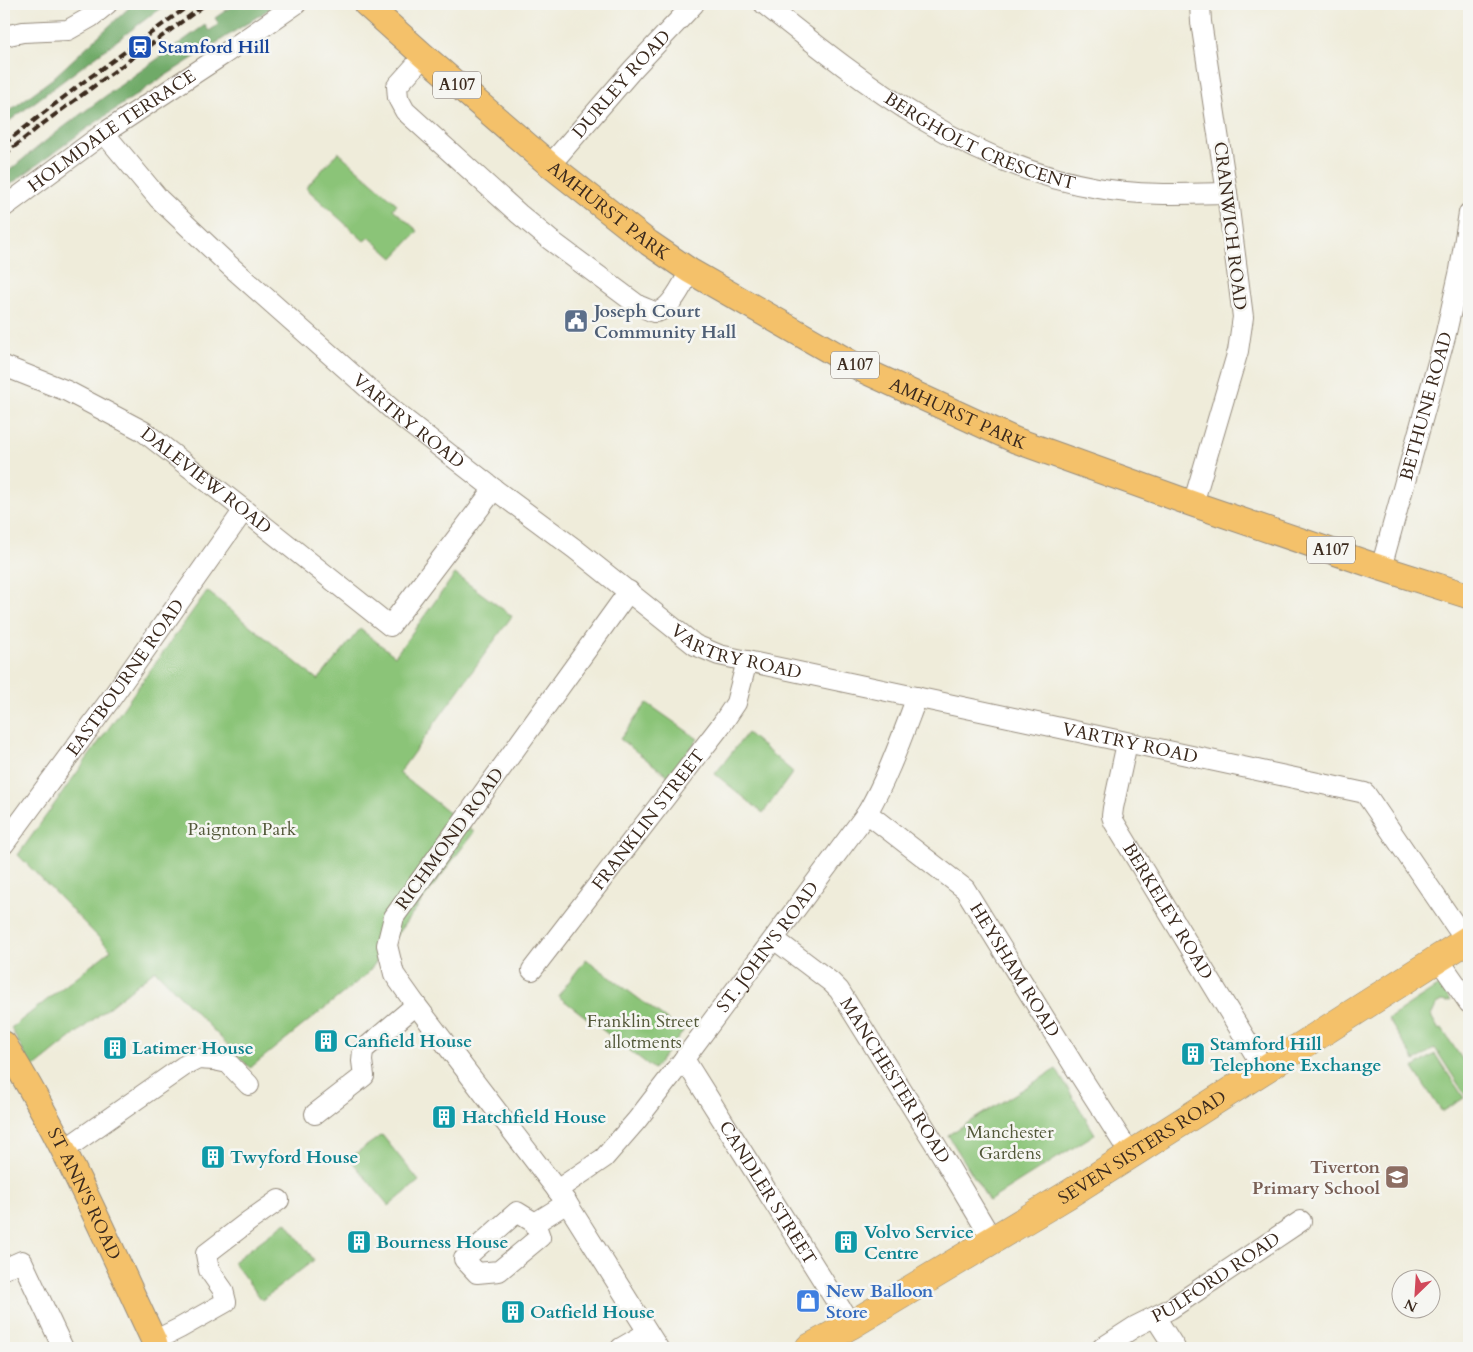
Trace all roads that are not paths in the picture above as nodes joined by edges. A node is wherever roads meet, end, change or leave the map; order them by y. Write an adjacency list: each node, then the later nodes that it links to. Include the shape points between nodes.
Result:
1 (107, 4): 7 (street, via 91,18 68,30)
2 (296, 4): 9 (street, HOLMDALE TERRACE)
3 (366, 4): 8 (main road, AMHURST PARK / A107)
4 (694, 4): 10 (street, DURLEY ROAD)
5 (764, 4): 11 (street, BERGHOLT CRESCENT, via 888,99 935,128 1041,176 1146,194)
6 (1200, 4): 11 (street, CRANWICH ROAD)
7 (4, 36)
8 (424, 56): 10 (main road, AMHURST PARK / A107); 14 (street, via 397,86 398,98 405,111 549,239 639,306 653,312 664,310 674,299)
9 (104, 134): 12 (street, HOLMDALE TERRACE); 16 (street, VARTRY ROAD, via 159,199 230,266 395,412)
10 (550, 165): 14 (main road, AMHURST PARK / A107)
11 (1227, 193): 17 (street, CRANWICH ROAD, via 1243,316 1238,351)
12 (4, 207)
13 (1469, 213): 19 (street, BETHUNE ROAD, via 1445,336)
14 (690, 271): 17 (main road, AMHURST PARK / A107, via 883,380 1015,440)
15 (4, 366): 18 (street, DALEVIEW ROAD, via 67,391 143,432)
16 (494, 490): 18 (street, DALEVIEW ROAD, via 390,626); 20 (street, VARTRY ROAD)
17 (1193, 504): 19 (main road, AMHURST PARK / A107)
18 (244, 510): 26 (street, EASTBOURNE ROAD)
19 (1381, 568): 21 (main road, AMHURST PARK / A107)
20 (629, 590): 22 (street, VARTRY ROAD, via 695,645); 32 (street, RICHMOND ROAD, via 394,917 387,946 394,974)
21 (1469, 596)
22 (747, 661): 23 (street, VARTRY ROAD); 30 (street, FRANKLIN STREET, via 736,703 722,724)
23 (917, 697): 24 (street, VARTRY ROAD); 25 (street, ST. JOHN'S ROAD)
24 (1127, 743): 28 (street, VARTRY ROAD, via 1365,793); 35 (street, BERKELEY ROAD, via 1113,808 1114,822)
25 (867, 813): 27 (street, ST. JOHN'S ROAD); 39 (street, HEYSHAM ROAD, via 965,889)
26 (4, 844)
27 (774, 939): 34 (street, ST. JOHN'S ROAD); 44 (street, MANCHESTER ROAD, via 839,990)
28 (1468, 940): 29 (highway, SEVEN SISTERS ROAD)
29 (1446, 969): 31 (street); 35 (highway, SEVEN SISTERS ROAD)
30 (532, 970)
31 (1469, 1003)
32 (416, 1006): 37 (street, via 363,1050 364,1076); 40 (street, RICHMOND ROAD)
33 (4, 1044): 38 (main road, ST ANN'S ROAD)
34 (684, 1060): 40 (street, ST. JOHN'S ROAD, via 604,1158); 47 (street, CANDLER STREET)
35 (1264, 1069): 39 (highway, SEVEN SISTERS ROAD)
36 (249, 1085): 38 (street, via 228,1063 198,1059)
37 (315, 1114)
38 (64, 1150): 49 (main road, ST ANN'S ROAD)
39 (1131, 1155): 44 (highway, SEVEN SISTERS ROAD)
40 (562, 1196): 43 (street, ST. JOHN'S ROAD); 48 (street, RICHMOND ROAD)
41 (279, 1200): 49 (street, via 206,1254 209,1270 223,1290 226,1302)
42 (1301, 1221): 46 (street, PULFORD ROAD)
43 (535, 1223)
44 (993, 1241): 47 (highway, SEVEN SISTERS ROAD)
45 (4, 1269): 51 (street, via 22,1261)
46 (1155, 1317): 53 (street, PULFORD ROAD); 54 (street)
47 (851, 1325): 50 (highway, SEVEN SISTERS ROAD)
48 (653, 1340): 52 (street)
49 (155, 1344)
50 (823, 1345)
51 (63, 1348)
52 (621, 1348)
53 (1102, 1348)
54 (1175, 1348)

